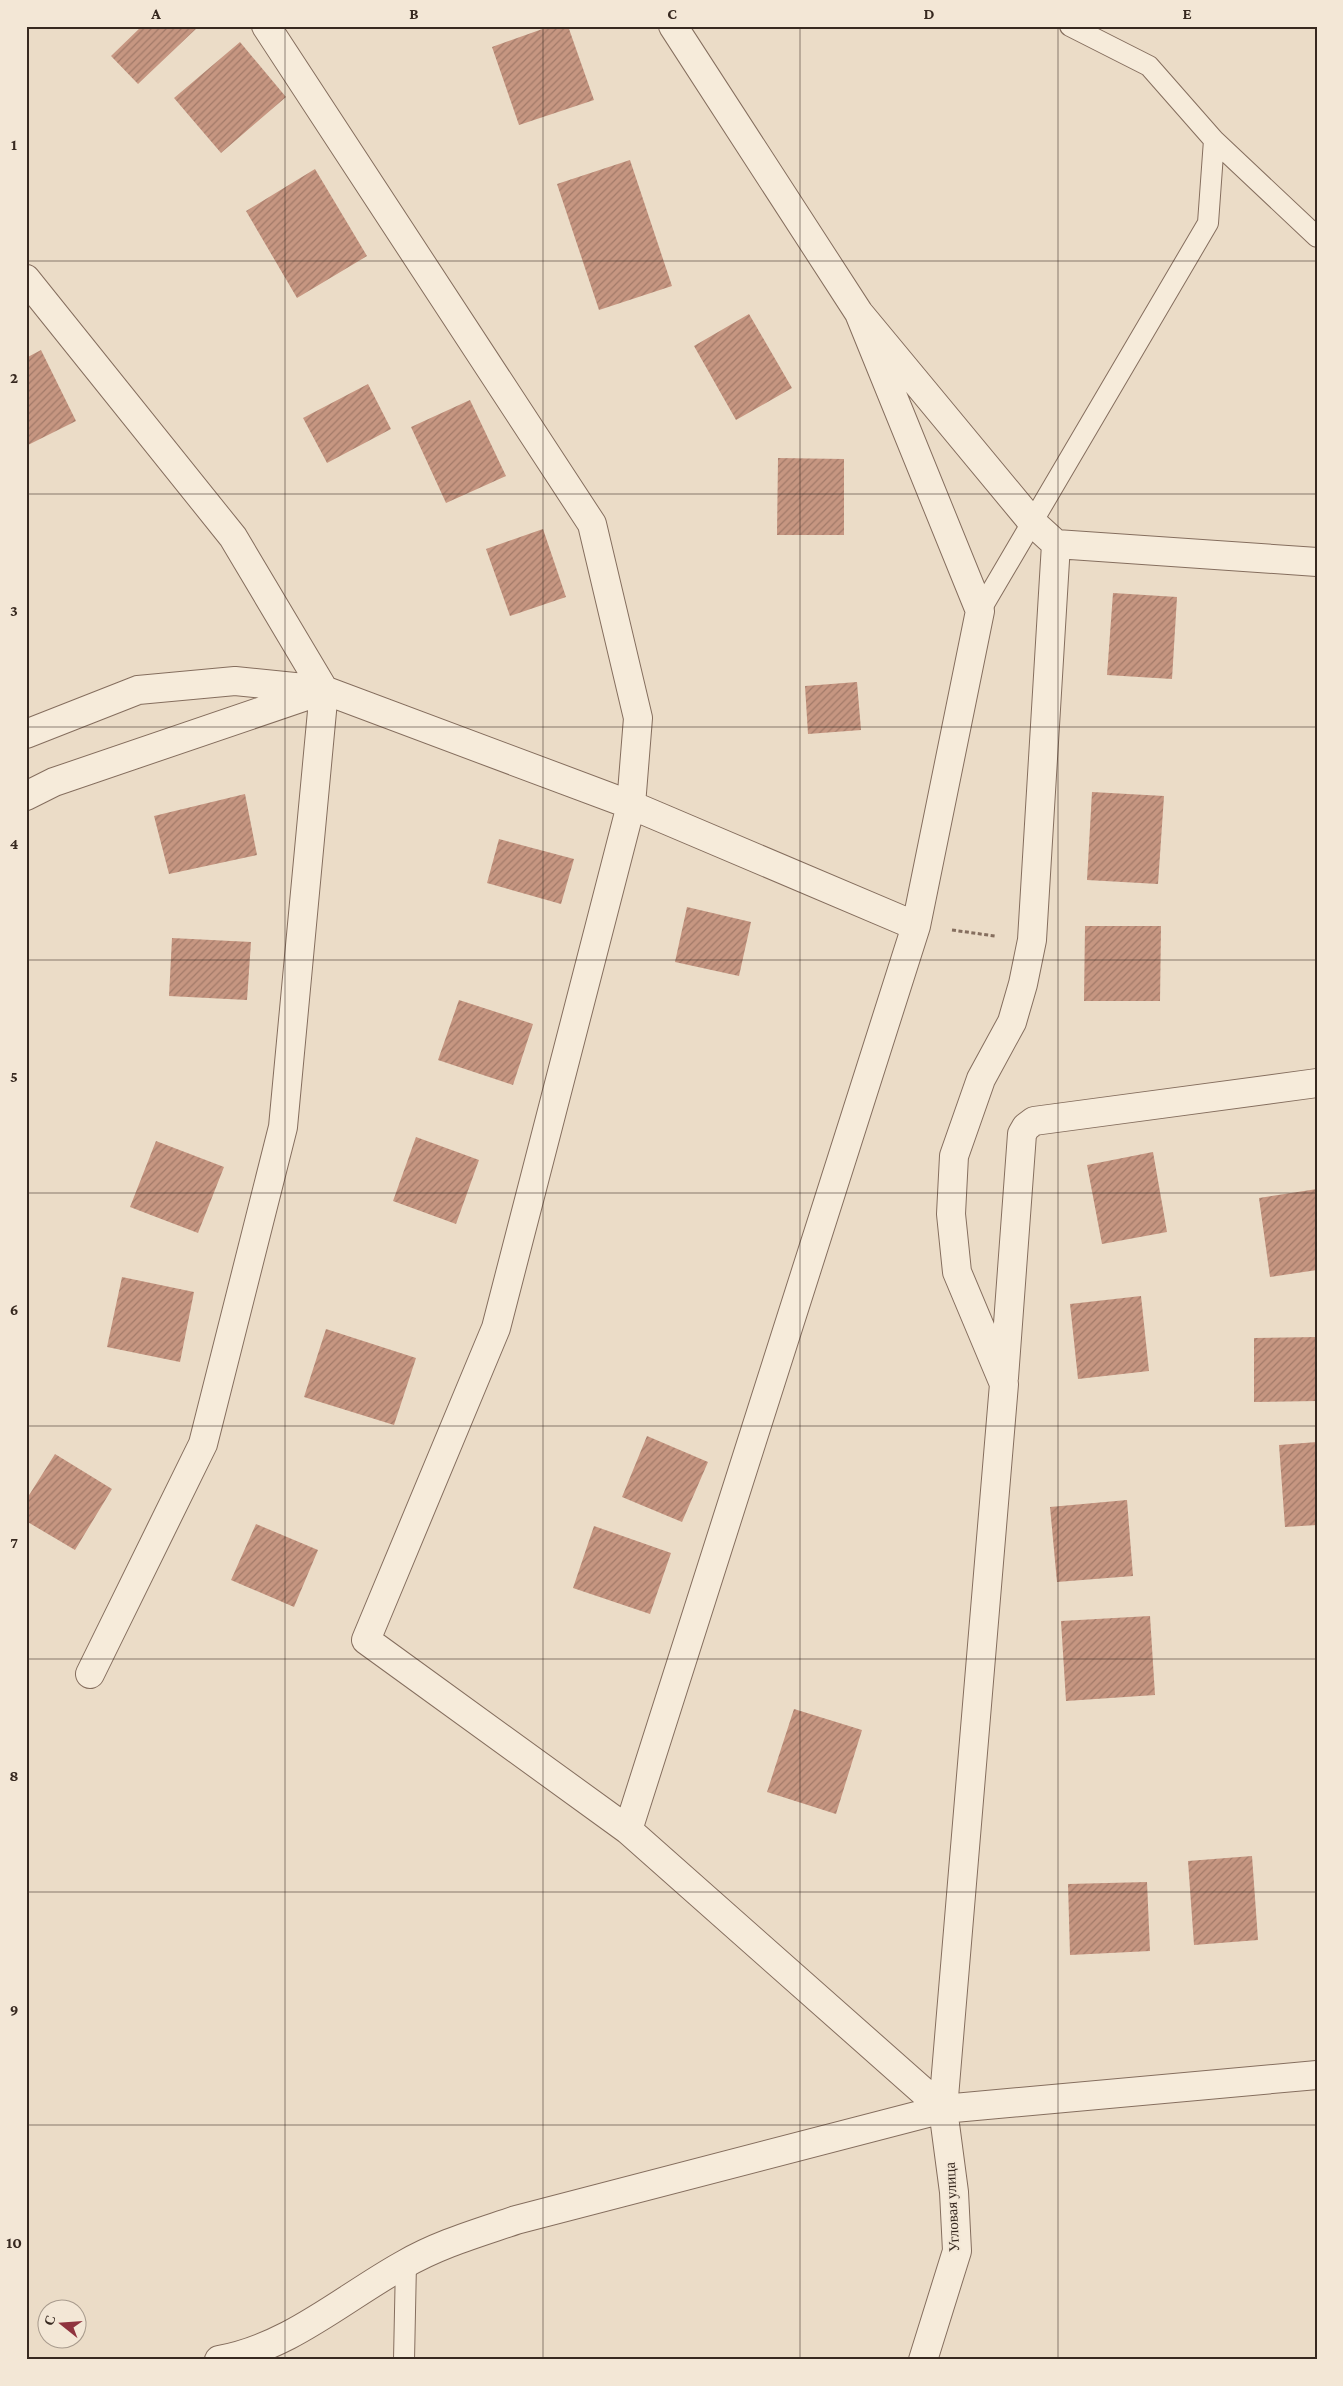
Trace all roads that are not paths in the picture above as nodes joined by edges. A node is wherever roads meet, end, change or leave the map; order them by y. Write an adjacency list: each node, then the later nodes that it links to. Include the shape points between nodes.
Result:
1 (266, 26): 15 (street, via 592,524 638,718)
2 (673, 26): 7 (street)
3 (1070, 26): 4 (lane, via 1150,66)
4 (1214, 140): 5 (lane); 8 (lane, via 1208,223)
5 (1317, 237)
6 (26, 279): 12 (street, via 234,537)
7 (859, 313): 8 (street); 11 (street)
8 (1033, 523): 9 (street); 11 (lane)
9 (1056, 544): 10 (street); 18 (street, via 1032,940 1024,984 1012,1022 981,1079 954,1156 951,1214 957,1272)
10 (1317, 562)
11 (980, 611): 16 (street)
12 (324, 690): 13 (street, via 235,681 138,690); 14 (street, via 54,782); 15 (street); 19 (street, via 283,1127 203,1444)
13 (26, 734)
14 (26, 796)
15 (631, 805): 16 (street); 20 (street, via 496,1328 366,1640)
16 (916, 926): 20 (street)
17 (1317, 1083): 18 (street, Угловая улица, via 1034,1121 1026,1127 1022,1134)
18 (1004, 1384): 22 (street, Угловая улица)
19 (90, 1674)
20 (628, 1830): 22 (street)
21 (1317, 2074): 22 (street)
22 (943, 2110): 23 (street, via 516,2220 451,2242); 26 (street, Угловая улица, via 954,2192 957,2251)
23 (406, 2263): 24 (street, via 293,2335); 25 (lane)
24 (219, 2360)
25 (404, 2360)
26 (923, 2360)

